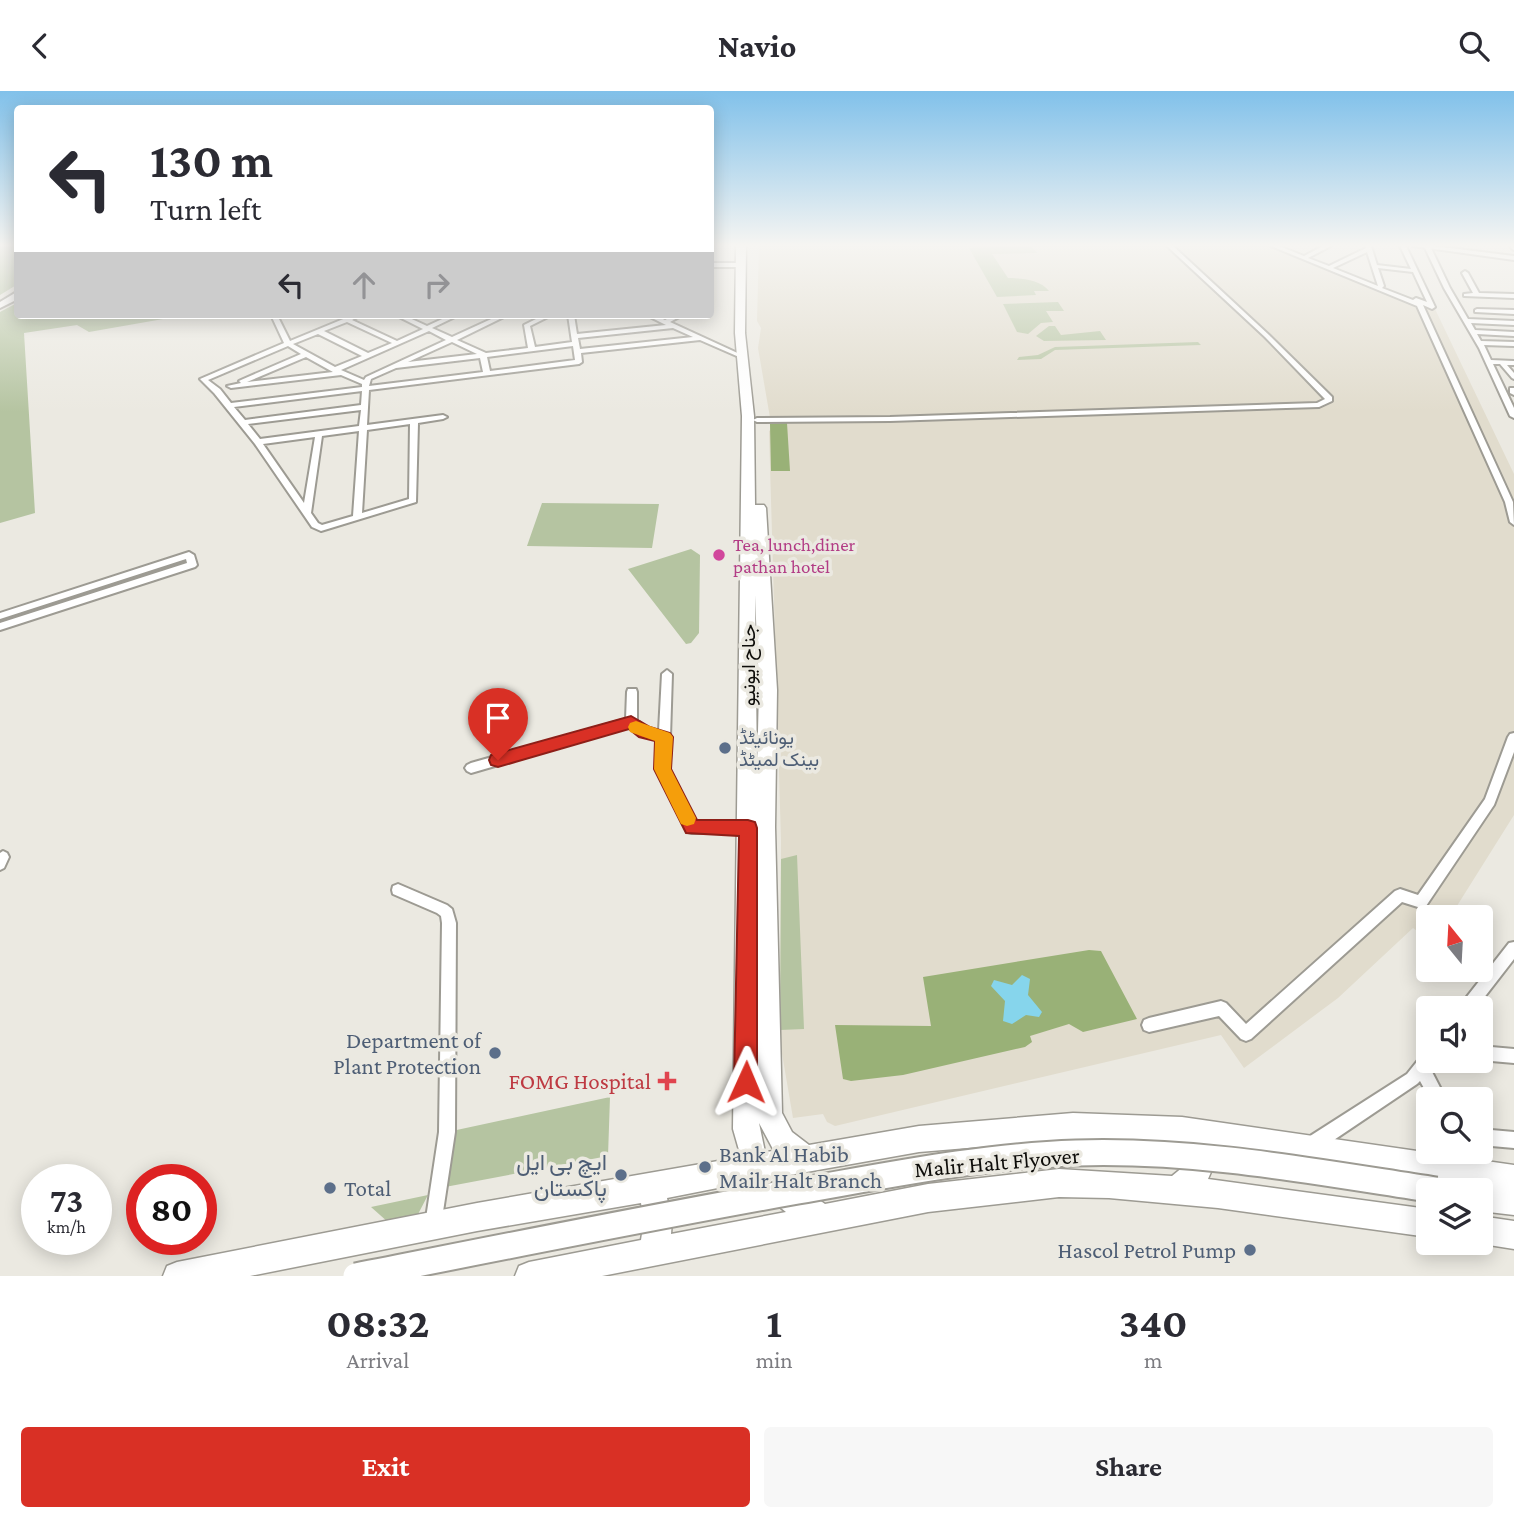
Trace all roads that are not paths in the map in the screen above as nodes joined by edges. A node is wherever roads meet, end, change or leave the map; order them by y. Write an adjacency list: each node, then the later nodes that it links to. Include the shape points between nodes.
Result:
1 (741, 301): 43 (highway, جناح ایونیو)
2 (749, 301): 60 (highway, جناح ایونیو)
3 (1230, 301): 60 (street, via 1329,399 1327,402)
4 (1411, 301): 68 (street, via 1420,305)
5 (1418, 301): 6 (street, via 1432,307)
6 (1429, 301)
7 (1456, 301): 23 (street)
8 (1471, 301): 11 (street)
9 (1477, 301): 10 (street)
10 (1514, 303)
11 (1477, 311): 12 (street); 24 (street)
12 (1514, 312)
13 (276, 319): 36 (street)
14 (341, 319): 22 (street)
15 (407, 319): 28 (street)
16 (447, 319): 28 (street)
17 (496, 319): 33 (street)
18 (540, 319): 39 (street, via 527,325)
19 (572, 319): 37 (street)
20 (658, 319): 25 (street)
21 (673, 319): 25 (street)
22 (344, 320): 29 (street); 34 (street)
23 (1466, 321): 24 (street); 30 (street)
24 (1485, 322): 26 (street)
25 (666, 323): 27 (street)
26 (1514, 323)
27 (675, 326): 32 (street); 37 (street)
28 (428, 328): 33 (street); 34 (street)
29 (318, 331): 36 (street); 42 (street)
30 (1473, 332): 31 (street); 35 (street)
31 (1514, 334)
32 (701, 338): 37 (street); 43 (street)
33 (451, 339): 41 (street); 47 (street)
34 (397, 343): 42 (street)
35 (1479, 343): 38 (street); 45 (street)
36 (288, 344): 40 (street); 54 (street, via 204,377)
37 (576, 344): 39 (street); 49 (street, via 579,362)
38 (1514, 344)
39 (533, 349): 41 (street)
40 (307, 354): 48 (street); 52 (street)
41 (483, 355): 47 (street); 49 (street)
42 (368, 356): 48 (street)
43 (741, 356): 79 (highway, جناح ایونیو, via 748,416)
44 (1514, 356): 46 (street, via 1501,356)
45 (1489, 362): 46 (street); 53 (street)
46 (1508, 363): 50 (street)
47 (394, 366): 51 (street, via 368,378)
48 (338, 371): 51 (street); 52 (street)
49 (487, 373): 51 (street)
50 (1514, 377)
51 (366, 385): 56 (street); 57 (street)
52 (231, 386): 54 (street)
53 (1502, 390): 55 (street); 58 (street)
54 (217, 391): 56 (street)
55 (1514, 391)
56 (228, 406): 62 (street)
57 (365, 407): 62 (street); 63 (street)
58 (1514, 416)
59 (443, 417): 61 (street)
60 (757, 420): 79 (highway, جناح ایونیو, via 768,690)
61 (414, 421): 63 (street); 67 (street, via 413,501)
62 (242, 423): 65 (street)
63 (364, 427): 64 (street); 67 (street)
64 (319, 433): 65 (street); 66 (street)
65 (258, 442): 66 (street)
66 (306, 513): 67 (street, via 321,528)
67 (357, 518)
68 (1514, 522)
69 (191, 560): 70 (street)
70 (28, 612): 71 (street); 72 (street)
71 (0, 616)
72 (0, 627)
73 (667, 674): 76 (street)
74 (632, 692): 75 (street)
75 (631, 722): 76 (street); 78 (street)
76 (664, 737): 79 (street, via 663,769 692,828)
77 (1514, 737): 83 (street, via 1490,801 1421,902 1400,895 1246,1034 1221,1008)
78 (471, 768)
79 (754, 822): 91 (highway, جناح ایونیو, via 769,1113 782,1142); 92 (highway, جناح ایونیو, via 746,1129)
80 (398, 890): 102 (street, via 442,909 449,923 447,1132)
81 (1512, 953): 82 (street)
82 (1477, 996)
83 (1149, 1025)
84 (1493, 1054): 85 (street)
85 (1514, 1056)
86 (1417, 1073): 90 (street)
87 (1173, 1130): 90 (highway); 91 (highway, via 1018,1129 919,1139); 97 (highway, via 1188,1144 1197,1165 1195,1176)
88 (1493, 1138): 89 (street)
89 (1514, 1140)
90 (1309, 1147): 93 (highway); 98 (street)
91 (810, 1159): 92 (highway)
92 (757, 1167): 96 (highway); 100 (highway, جناح ایونیو, via 774,1186)
93 (1474, 1174): 94 (highway); 99 (highway)
94 (1514, 1179)
95 (1416, 1187): 107 (highway, Malir Halt Flyover, bridge, via 1160,1155 999,1157 752,1198)
96 (650, 1188): 102 (highway); 105 (highway, via 659,1223)
97 (1177, 1190): 98 (highway, Malir Halt Flyover); 100 (highway, Malir Halt Flyover, via 1059,1183 928,1198)
98 (1313, 1195): 101 (highway, Malir Halt Flyover)
99 (1514, 1202)
100 (822, 1218): 105 (highway, Malir Halt Flyover)
101 (1416, 1220)
102 (433, 1225): 106 (highway)
103 (1493, 1232): 104 (highway)
104 (1514, 1235)
105 (650, 1253): 108 (highway, Malir Halt Flyover)
106 (177, 1276)
107 (356, 1276)
108 (529, 1276)

